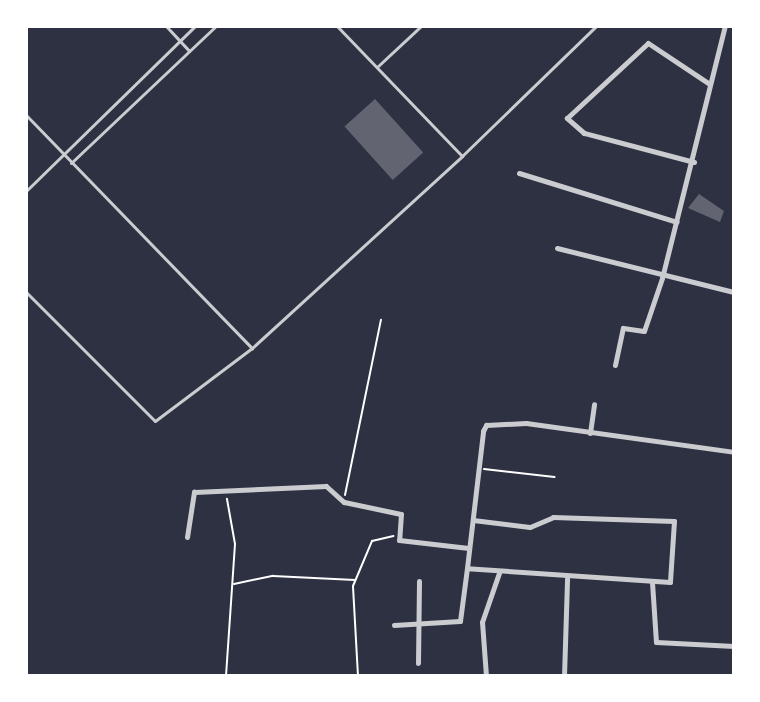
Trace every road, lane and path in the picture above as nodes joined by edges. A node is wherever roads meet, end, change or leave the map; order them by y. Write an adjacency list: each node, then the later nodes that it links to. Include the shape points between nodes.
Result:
1 (166, 26): 8 (lane)
2 (195, 26): 8 (lane)
3 (216, 26): 9 (lane)
4 (337, 26): 10 (lane)
5 (421, 26): 10 (lane)
6 (596, 26): 14 (lane)
7 (725, 26): 11 (street)
8 (179, 40): 9 (lane); 13 (lane)
9 (189, 51): 16 (lane)
10 (377, 67): 14 (lane)
11 (708, 83): 15 (street); 15 (street, via 648,43 567,118 584,133)
12 (26, 115): 13 (lane)
13 (63, 154): 16 (lane); 18 (lane)
14 (462, 156): 25 (lane)
15 (694, 162): 19 (street)
16 (71, 163): 25 (lane)
17 (519, 173): 19 (street)
18 (26, 191)
19 (677, 222): 21 (street)
20 (557, 248): 21 (street)
21 (662, 278): 23 (street); 26 (street, via 644,331 623,328)
22 (26, 292): 25 (lane, via 155,421)
23 (734, 292)
24 (381, 320): 33 (path)
25 (252, 348)
26 (615, 365)
27 (594, 404): 28 (street)
28 (590, 433): 29 (street); 30 (street, via 491,423)
29 (734, 452)
30 (479, 469): 31 (path); 34 (street)
31 (555, 477)
32 (233, 487): 33 (street, via 326,486); 36 (street, via 189,496); 44 (path, via 225,504 235,544)
33 (344, 502): 35 (street, via 401,514)
34 (473, 520): 37 (street); 43 (street, via 530,527 553,517 674,521 670,582)
35 (395, 536): 37 (street); 41 (path, via 372,541)
36 (187, 537)
37 (469, 548): 38 (street)
38 (467, 568): 39 (street); 45 (street, via 464,618)
39 (499, 573): 40 (street); 51 (street, via 482,622)
40 (567, 578): 43 (street); 52 (street)
41 (355, 580): 44 (path, via 273,576); 50 (path)
42 (419, 581): 45 (street)
43 (652, 582): 47 (street, via 656,642)
44 (233, 584): 49 (path)
45 (420, 624): 46 (street); 48 (street)
46 (394, 625)
47 (734, 646)
48 (418, 663)
49 (226, 676)
50 (358, 676)
51 (486, 676)
52 (564, 676)

